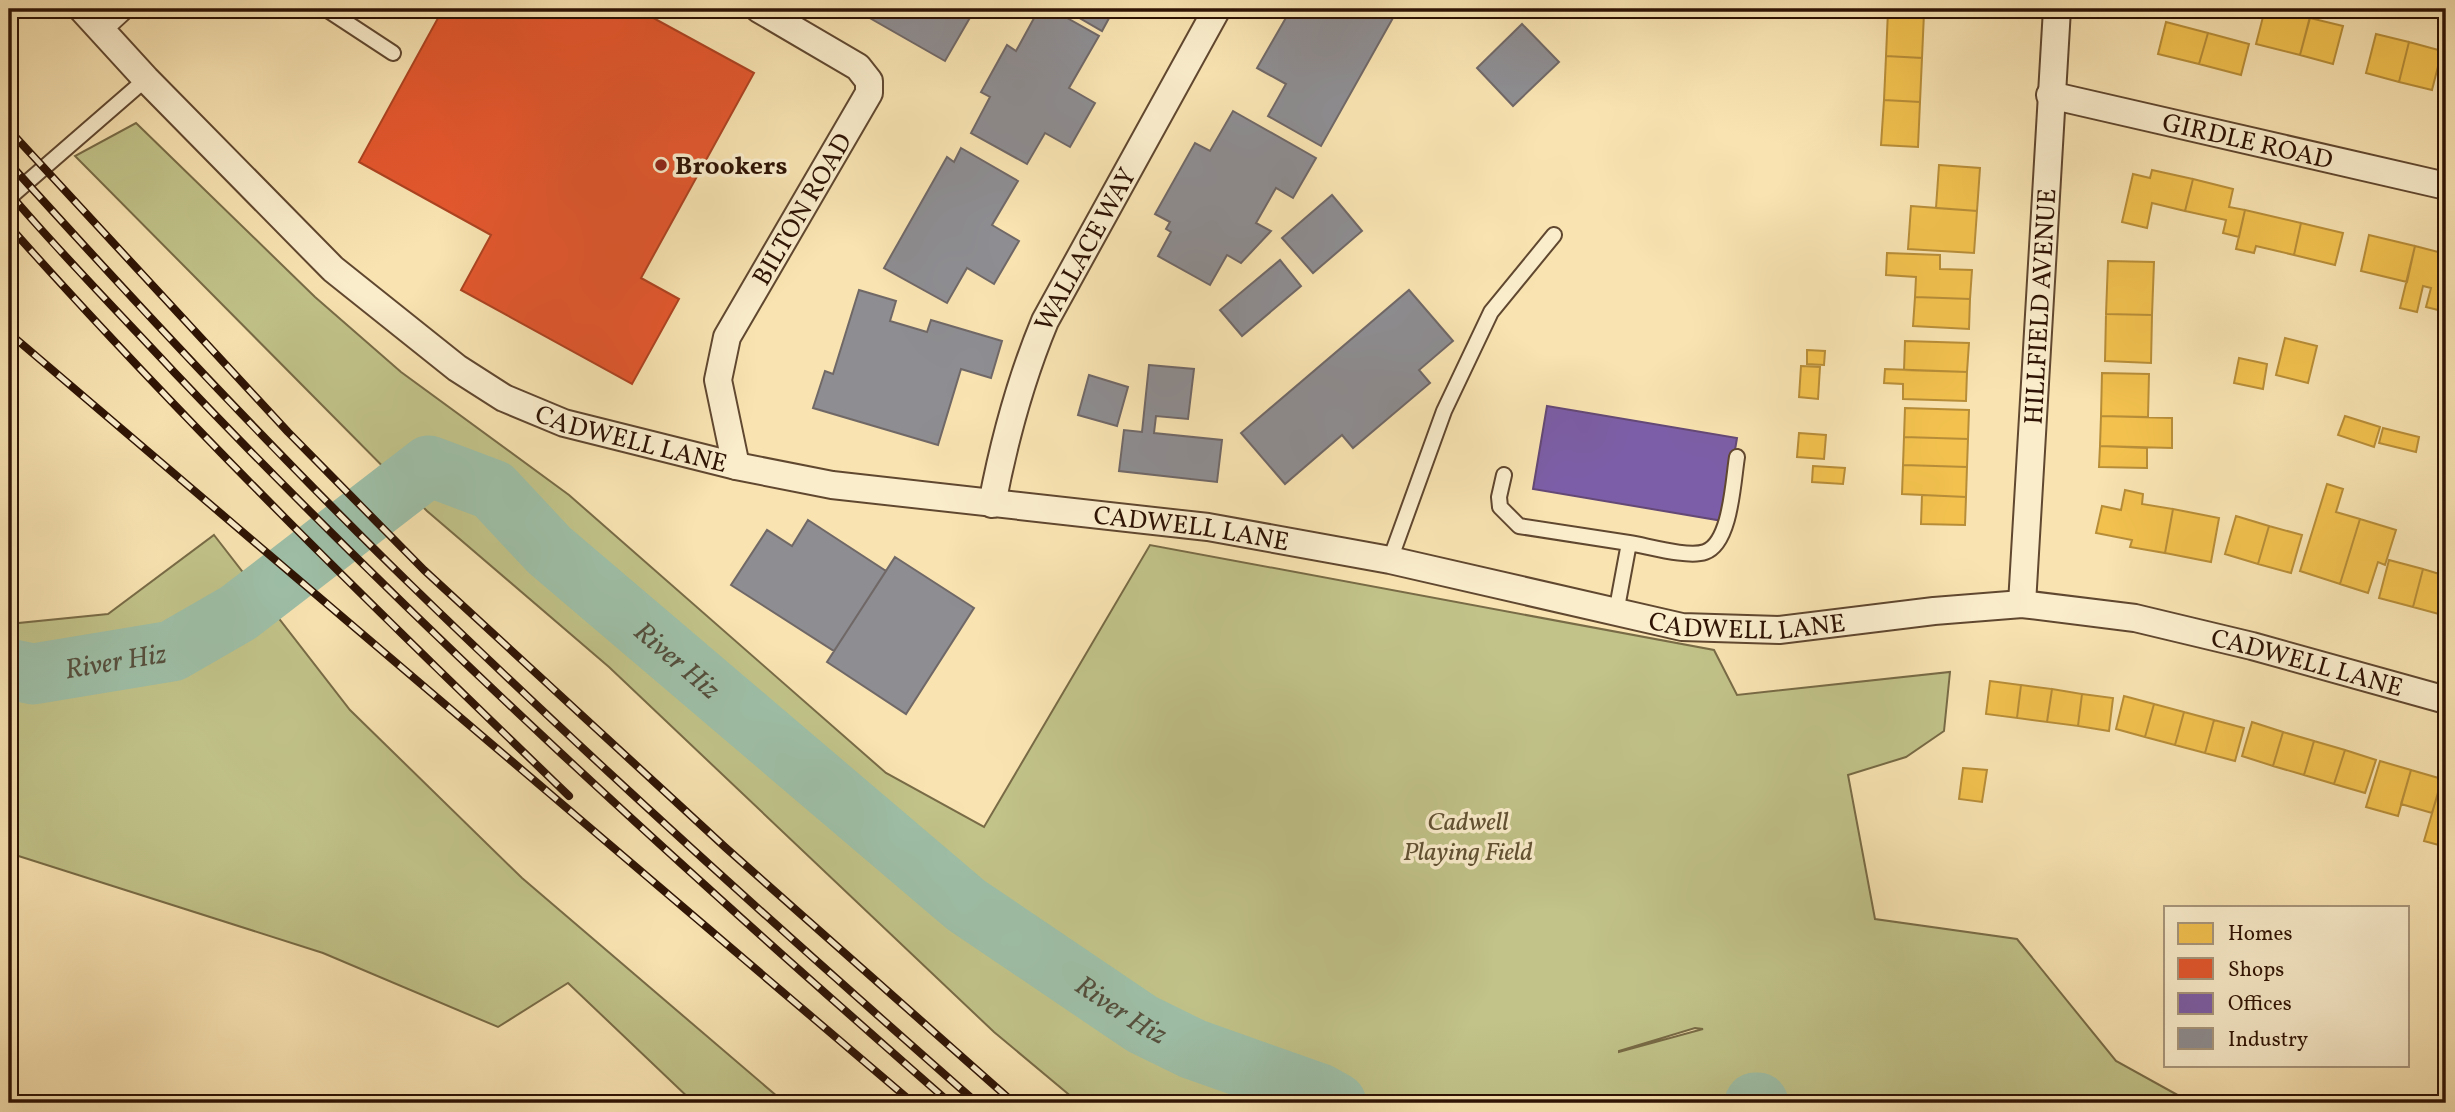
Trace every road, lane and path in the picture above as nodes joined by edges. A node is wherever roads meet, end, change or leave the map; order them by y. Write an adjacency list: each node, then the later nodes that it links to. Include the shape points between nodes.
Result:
1 (82, 9): 7 (street, CADWELL LANE)
2 (128, 9): 7 (lane)
3 (326, 9): 8 (lane)
4 (759, 9): 15 (street, BILTON ROAD, via 858,67 869,81 869,93 727,337 718,380)
5 (1217, 9): 17 (street, WALLACE WAY, via 1045,321 1004,440)
6 (2057, 9): 10 (street, HILLFIELD AVENUE)
7 (103, 32): 9 (street, CADWELL LANE)
8 (393, 53)
9 (146, 79): 12 (lane); 15 (street, CADWELL LANE, via 333,269 457,368 504,398 551,418)
10 (2050, 95): 11 (street, GIRDLE ROAD); 20 (street, HILLFIELD AVENUE)
11 (2446, 186)
12 (9, 198)
13 (1555, 235): 19 (lane, via 1490,312 1444,411)
14 (1737, 457): 18 (lane, via 1724,533 1717,545 1692,554)
15 (736, 466): 17 (street, CADWELL LANE, via 832,485)
16 (1504, 475): 18 (lane, via 1500,507 1519,526)
17 (992, 504): 19 (street, CADWELL LANE, via 1208,527)
18 (1629, 543): 21 (lane)
19 (1390, 560): 21 (street, CADWELL LANE)
20 (2022, 604): 21 (street, CADWELL LANE, via 1779,630 1682,627); 22 (street, CADWELL LANE, via 2135,618)
21 (1616, 613)
22 (2446, 700)

